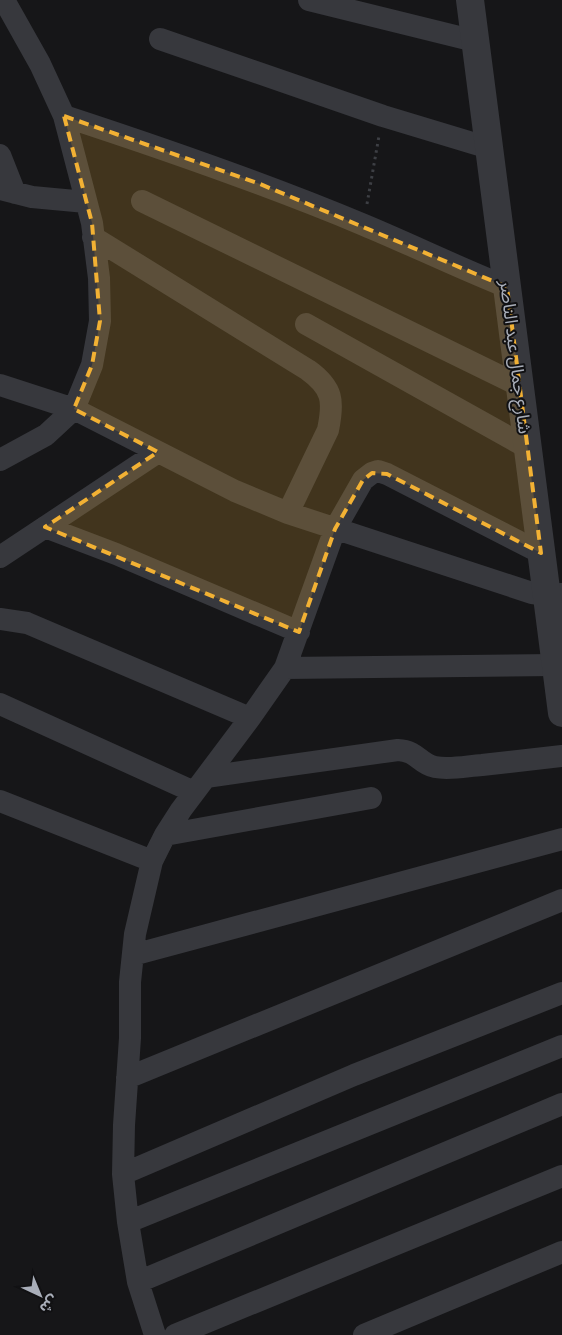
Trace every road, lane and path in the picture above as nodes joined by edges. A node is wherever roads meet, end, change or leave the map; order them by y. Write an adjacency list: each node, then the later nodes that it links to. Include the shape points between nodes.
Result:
1 (4, 0): 6 (street, via 40,64)
2 (309, 0): 5 (street)
3 (470, 0): 5 (street, شارع جمال عبد الناصر)
4 (160, 39): 7 (street)
5 (475, 42): 8 (street, شارع جمال عبد الناصر)
6 (64, 116): 12 (street); 13 (street, via 251,181)
7 (383, 116): 8 (street); 13 (path)
8 (489, 148): 15 (street, شارع جمال عبد الناصر)
9 (0, 155): 10 (street)
10 (7, 191): 12 (street, via 32,198)
11 (142, 201): 18 (street)
12 (86, 202): 14 (street)
13 (363, 225): 15 (street)
14 (93, 237): 19 (street, via 99,278 100,320 92,365); 23 (street, via 308,370 324,384 332,396 328,430)
15 (507, 287): 18 (street, شارع جمال عبد الناصر)
16 (306, 324): 20 (street)
17 (0, 385): 19 (street)
18 (520, 386): 20 (street, شارع جمال عبد الناصر)
19 (74, 409): 21 (street); 22 (street, via 46,435)
20 (528, 448): 26 (street, شارع جمال عبد الناصر)
21 (158, 452): 23 (street, via 235,491); 24 (street)
22 (0, 460)
23 (288, 513): 25 (street)
24 (45, 527): 27 (street); 31 (street)
25 (335, 529): 26 (street, via 363,480 378,471); 28 (street, via 532,593); 31 (street)
26 (541, 553): 28 (street, شارع جمال عبد الناصر)
27 (0, 558)
28 (554, 594): 30 (street, شارع جمال عبد الناصر)
29 (0, 619): 36 (street, via 27,623)
30 (556, 631): 32 (street, شارع جمال عبد الناصر)
31 (300, 632): 33 (street)
32 (555, 665): 33 (street); 35 (street, شارع جمال عبد الناصر)
33 (285, 668): 36 (street)
34 (0, 704): 38 (street)
35 (562, 713)
36 (250, 718): 38 (street)
37 (562, 756): 38 (street, via 435,767 408,751 398,750)
38 (200, 785): 41 (street)
39 (371, 798): 41 (street)
40 (0, 801): 43 (street)
41 (165, 835): 43 (street)
42 (562, 839): 45 (street)
43 (152, 861): 45 (street)
44 (562, 900): 48 (street)
45 (133, 955): 48 (street)
46 (562, 993): 50 (street, via 354,1075)
47 (562, 1046): 52 (street)
48 (127, 1078): 50 (street)
49 (562, 1104): 54 (street)
50 (123, 1174): 52 (street)
51 (562, 1176): 56 (street)
52 (128, 1222): 54 (street)
53 (562, 1252): 57 (street)
54 (138, 1282): 55 (street)
55 (155, 1335)
56 (175, 1335)
57 (364, 1335)

